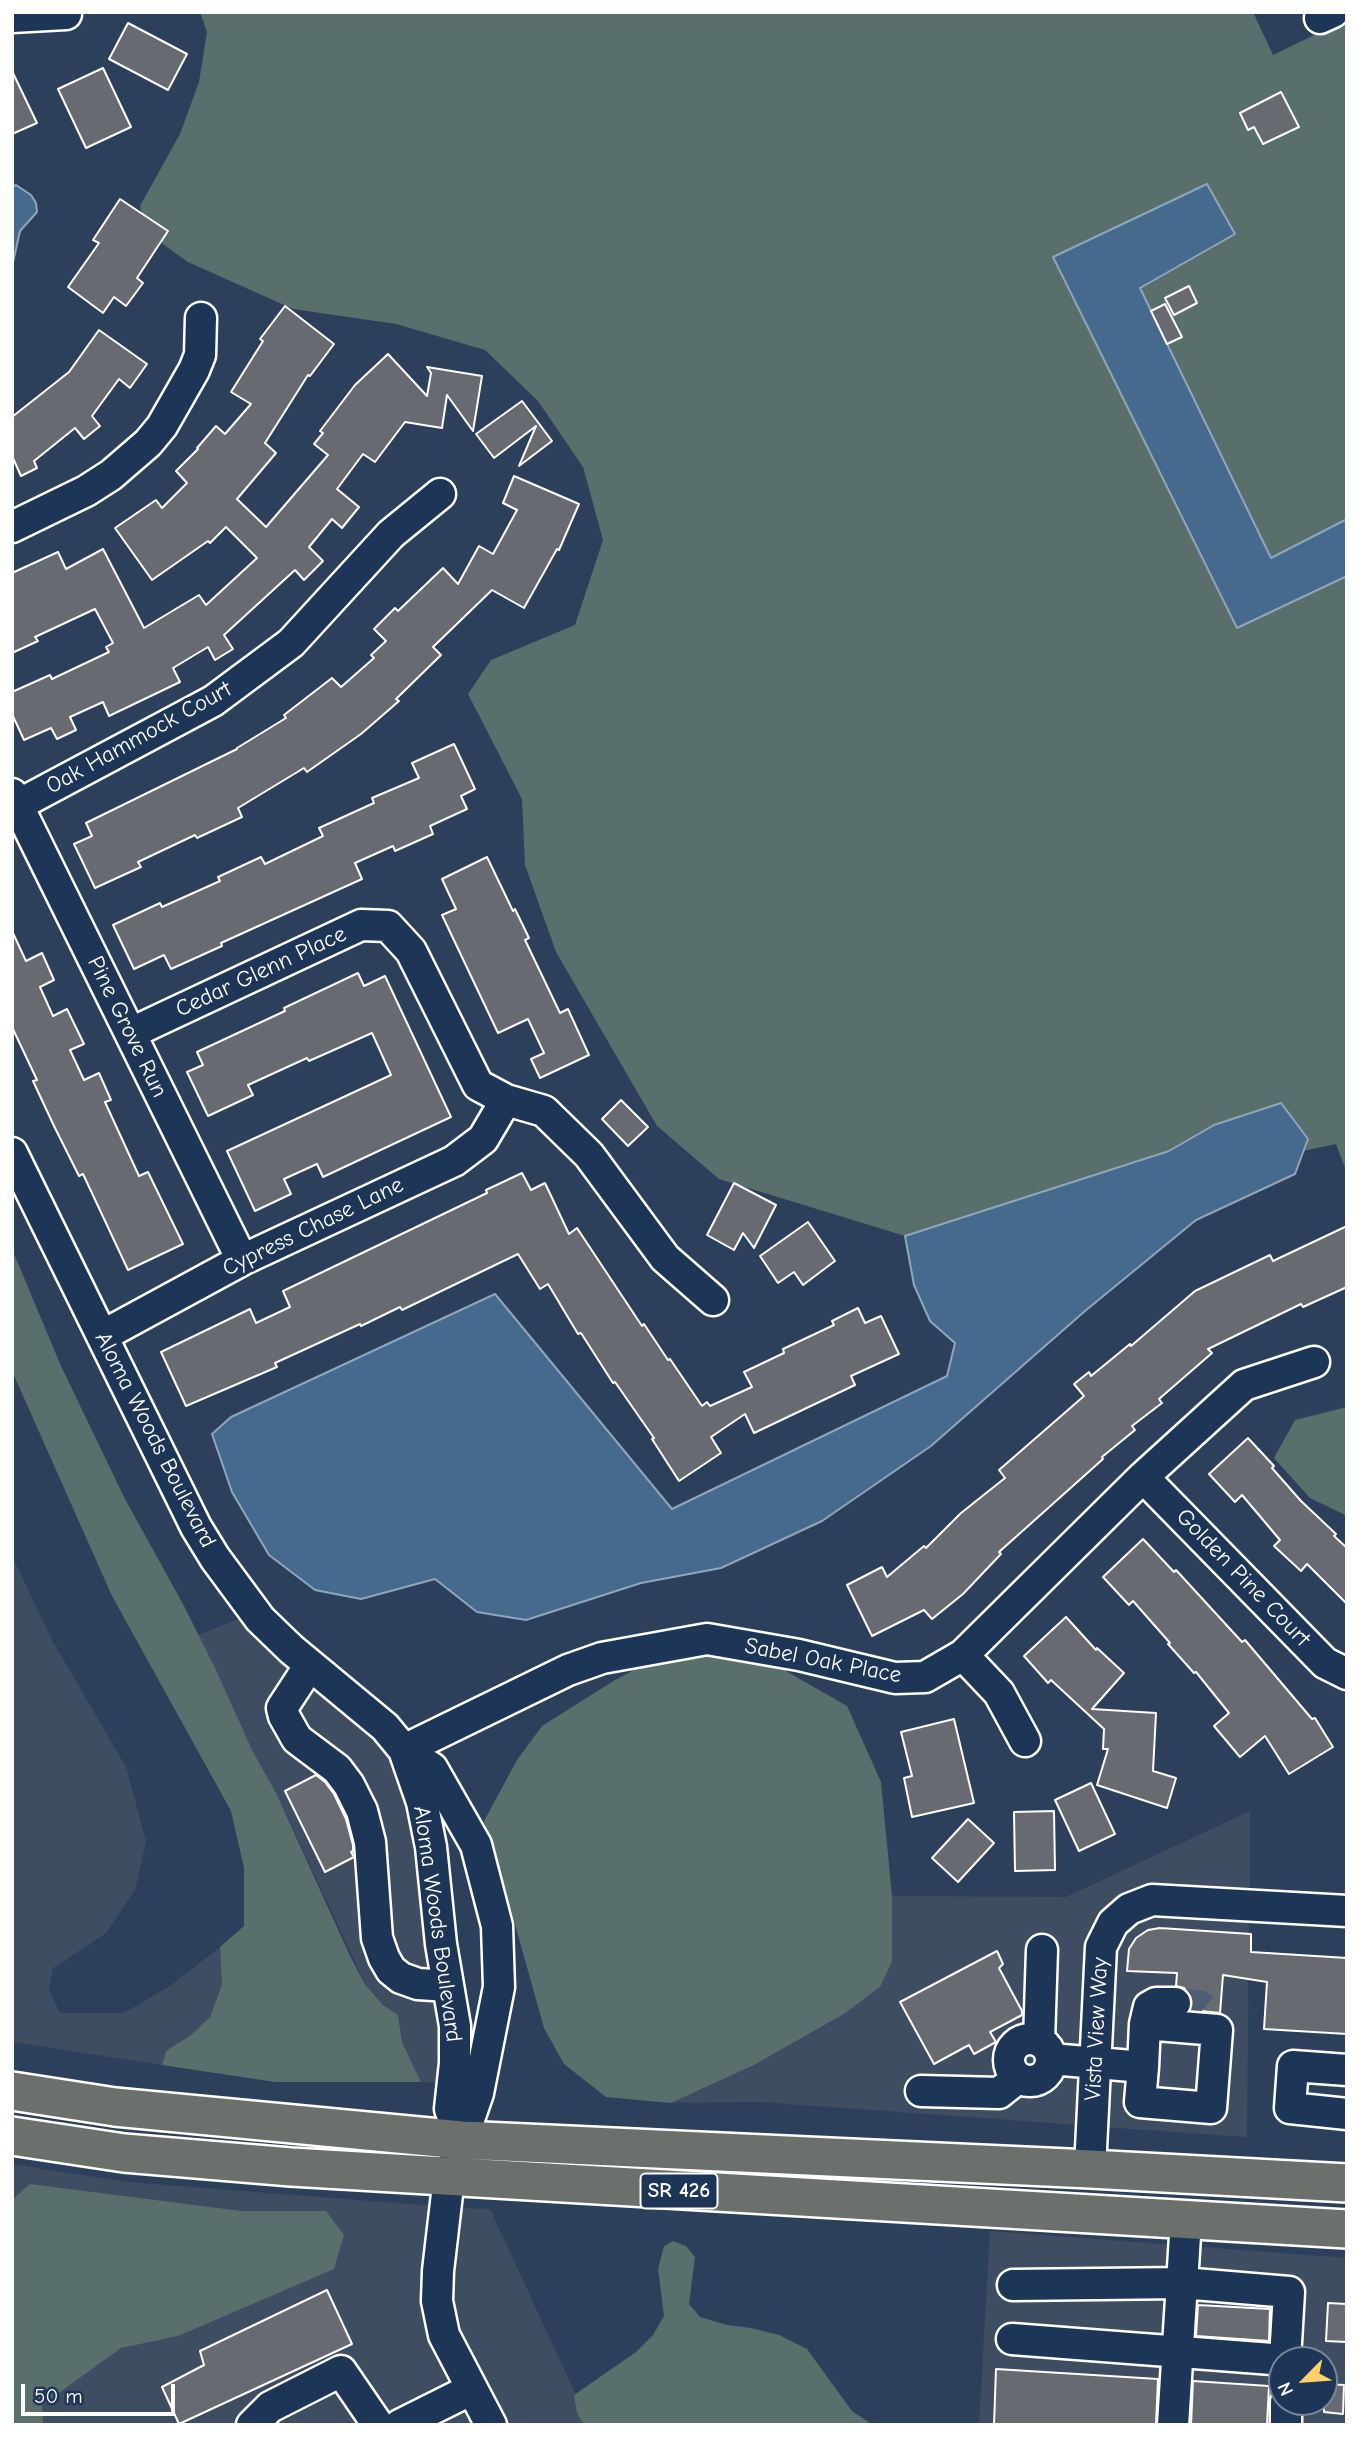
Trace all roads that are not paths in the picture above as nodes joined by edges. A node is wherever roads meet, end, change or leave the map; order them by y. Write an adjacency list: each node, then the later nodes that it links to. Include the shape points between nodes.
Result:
1 (66, 14): 2 (street)
2 (12, 17)
3 (201, 318): 5 (street, via 200,355 194,370 148,443 103,481)
4 (440, 494): 6 (street, Oak Hammock Court, via 391,534 291,643 213,701)
5 (12, 527)
6 (15, 799): 7 (street, Pine Grove Run)
7 (131, 1033): 8 (street, Cedar Glenn Place, via 361,925 388,926 411,951 478,1086); 10 (street, Pine Grove Run)
8 (506, 1100): 10 (street, Cypress Chase Lane, via 483,1139 454,1161); 11 (street, Cedar Glenn Place, via 544,1111 571,1137 666,1258)
9 (12, 1153): 12 (street, Aloma Woods Boulevard)
10 (242, 1260): 12 (street, Cypress Chase Lane)
11 (713, 1300)
12 (102, 1336): 16 (street, Aloma Woods Boulevard, via 196,1527 260,1619)
13 (1314, 1362): 14 (street, Sabel Oak Place, via 1244,1385)
14 (1143, 1477): 15 (street, Sabel Oak Place); 17 (street, Golden Pine Court, via 1325,1663)
15 (963, 1655): 18 (street, via 999,1693); 19 (street, Sabel Oak Place, via 925,1677 895,1678 707,1639 580,1666)
16 (310, 1665): 19 (street, Aloma Woods Boulevard, via 385,1727); 22 (street, via 282,1708 284,1717 297,1739 337,1769 362,1811 370,1842 377,1938 384,1958 401,1978)
17 (1347, 1674)
18 (1025, 1741)
19 (404, 1750): 22 (street, Aloma Woods Boulevard, via 432,1847); 33 (street, Aloma Woods Boulevard, via 432,1768 476,1845 497,1926 499,1987 478,2093)
20 (1347, 1911): 26 (street, Vista View Way, via 1152,1900 1129,1909 1113,1923 1101,1947)
21 (1042, 1950): 25 (street)
22 (448, 1986): 33 (street, Aloma Woods Boulevard, via 455,2026 450,2109)
23 (1175, 2003): 24 (street, via 1149,2007)
24 (1145, 2024): 27 (street); 27 (street, via 1214,2022 1211,2108 1140,2102)
25 (1045, 2050): 26 (street); 30 (street, via 1048,2072 1043,2077 1031,2081 1018,2078 999,2093)
26 (1095, 2062): 27 (street); 34 (street, Vista View Way)
27 (1143, 2067)
28 (1347, 2070): 31 (street, via 1293,2066 1290,2108)
29 (12, 2091): 33 (main road, SR 426, via 115,2107)
30 (921, 2091)
31 (1347, 2114)
32 (12, 2136): 35 (main road, SR 426, via 124,2152)
33 (461, 2140): 34 (main road, SR 426); 35 (street, Aloma Woods Boulevard)
34 (1090, 2169): 36 (main road, SR 426)
35 (449, 2177): 37 (main road, SR 426); 45 (street, Aloma Woods Boulevard, via 437,2301 444,2335)
36 (1347, 2183)
37 (1186, 2220): 38 (main road, SR 426); 39 (street)
38 (1347, 2229)
39 (1182, 2283): 40 (street); 42 (street, via 1289,2292); 43 (street)
40 (1013, 2285)
41 (1012, 2339): 43 (street)
42 (1286, 2346)
43 (1178, 2352): 44 (street); 50 (street)
44 (1268, 2359)
45 (472, 2389): 48 (street); 49 (street, Aloma Woods Boulevard)
46 (252, 2425): 47 (street, via 270,2407 341,2371)
47 (378, 2425)
48 (400, 2425)
49 (491, 2425)
50 (1173, 2425)

